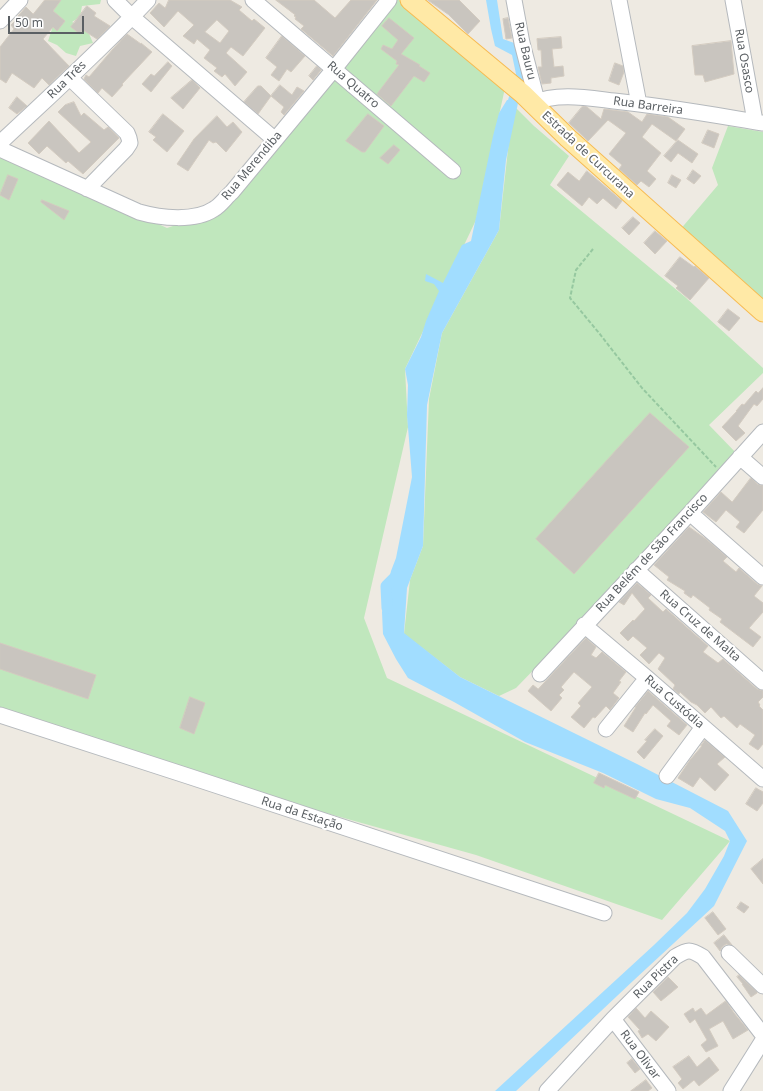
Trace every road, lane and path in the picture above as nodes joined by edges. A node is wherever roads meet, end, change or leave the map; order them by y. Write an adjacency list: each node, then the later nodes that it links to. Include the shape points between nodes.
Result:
1 (20, 0): 11 (street)
2 (115, 0): 10 (street)
3 (148, 0): 10 (street, Rua Três)
4 (253, 0): 12 (street, Rua Quatro)
5 (389, 0): 12 (street, Rua Merendiba)
6 (410, 0): 14 (main road, Estrada de Curcurana)
7 (514, 0): 14 (street, Rua Bauru)
8 (619, 0): 15 (street)
9 (733, 0): 16 (street, Rua Osasco)
10 (132, 17): 13 (street, Rua Três); 17 (street)
11 (0, 21)
12 (334, 69): 17 (street, Rua Merendiba); 20 (street, Rua Quatro)
13 (70, 78): 18 (street, Rua Três); 21 (street, via 127,133 130,143)
14 (531, 100): 15 (street, Rua Barreira, via 570,97); 23 (main road, Estrada de Curcurana, via 568,138)
15 (639, 104): 16 (street, Rua Barreira)
16 (759, 122)
17 (274, 140): 21 (street, Rua Merendiba, via 223,201 215,209 201,214 153,216)
18 (0, 143)
19 (0, 149): 21 (street, Rua Merendiba)
20 (453, 171)
21 (87, 189)
22 (593, 249): 26 (path, via 576,270 570,298 642,388)
23 (763, 312)
24 (763, 432): 25 (street, Rua Belém de São Francisco)
25 (740, 457): 26 (street, Rua Belém de São Francisco); 27 (street)
26 (723, 475): 28 (street, Rua Belém de São Francisco)
27 (763, 477)
28 (690, 513): 29 (street, Rua Belém de São Francisco); 30 (street)
29 (636, 570): 31 (street, Rua Belém de São Francisco); 34 (street, Rua Cruz de Malta)
30 (763, 576)
31 (584, 625): 32 (street, Rua Belém de São Francisco); 33 (street, Rua Custódia)
32 (540, 674)
33 (647, 678): 36 (street, Rua Custódia); 37 (street)
34 (763, 682)
35 (0, 715): 40 (street, Rua da Estação)
36 (703, 727): 38 (street); 39 (street, Rua Custódia)
37 (606, 729)
38 (667, 776)
39 (763, 779)
40 (604, 913)
41 (729, 953): 42 (street)
42 (763, 986)
43 (613, 1019): 44 (street, Rua Pistra, via 675,957 684,952 694,951 703,957); 45 (street, Rua Pistra); 46 (street, Rua Olivar)
44 (762, 1042): 47 (street)
45 (547, 1091)
46 (668, 1091)
47 (731, 1091)

